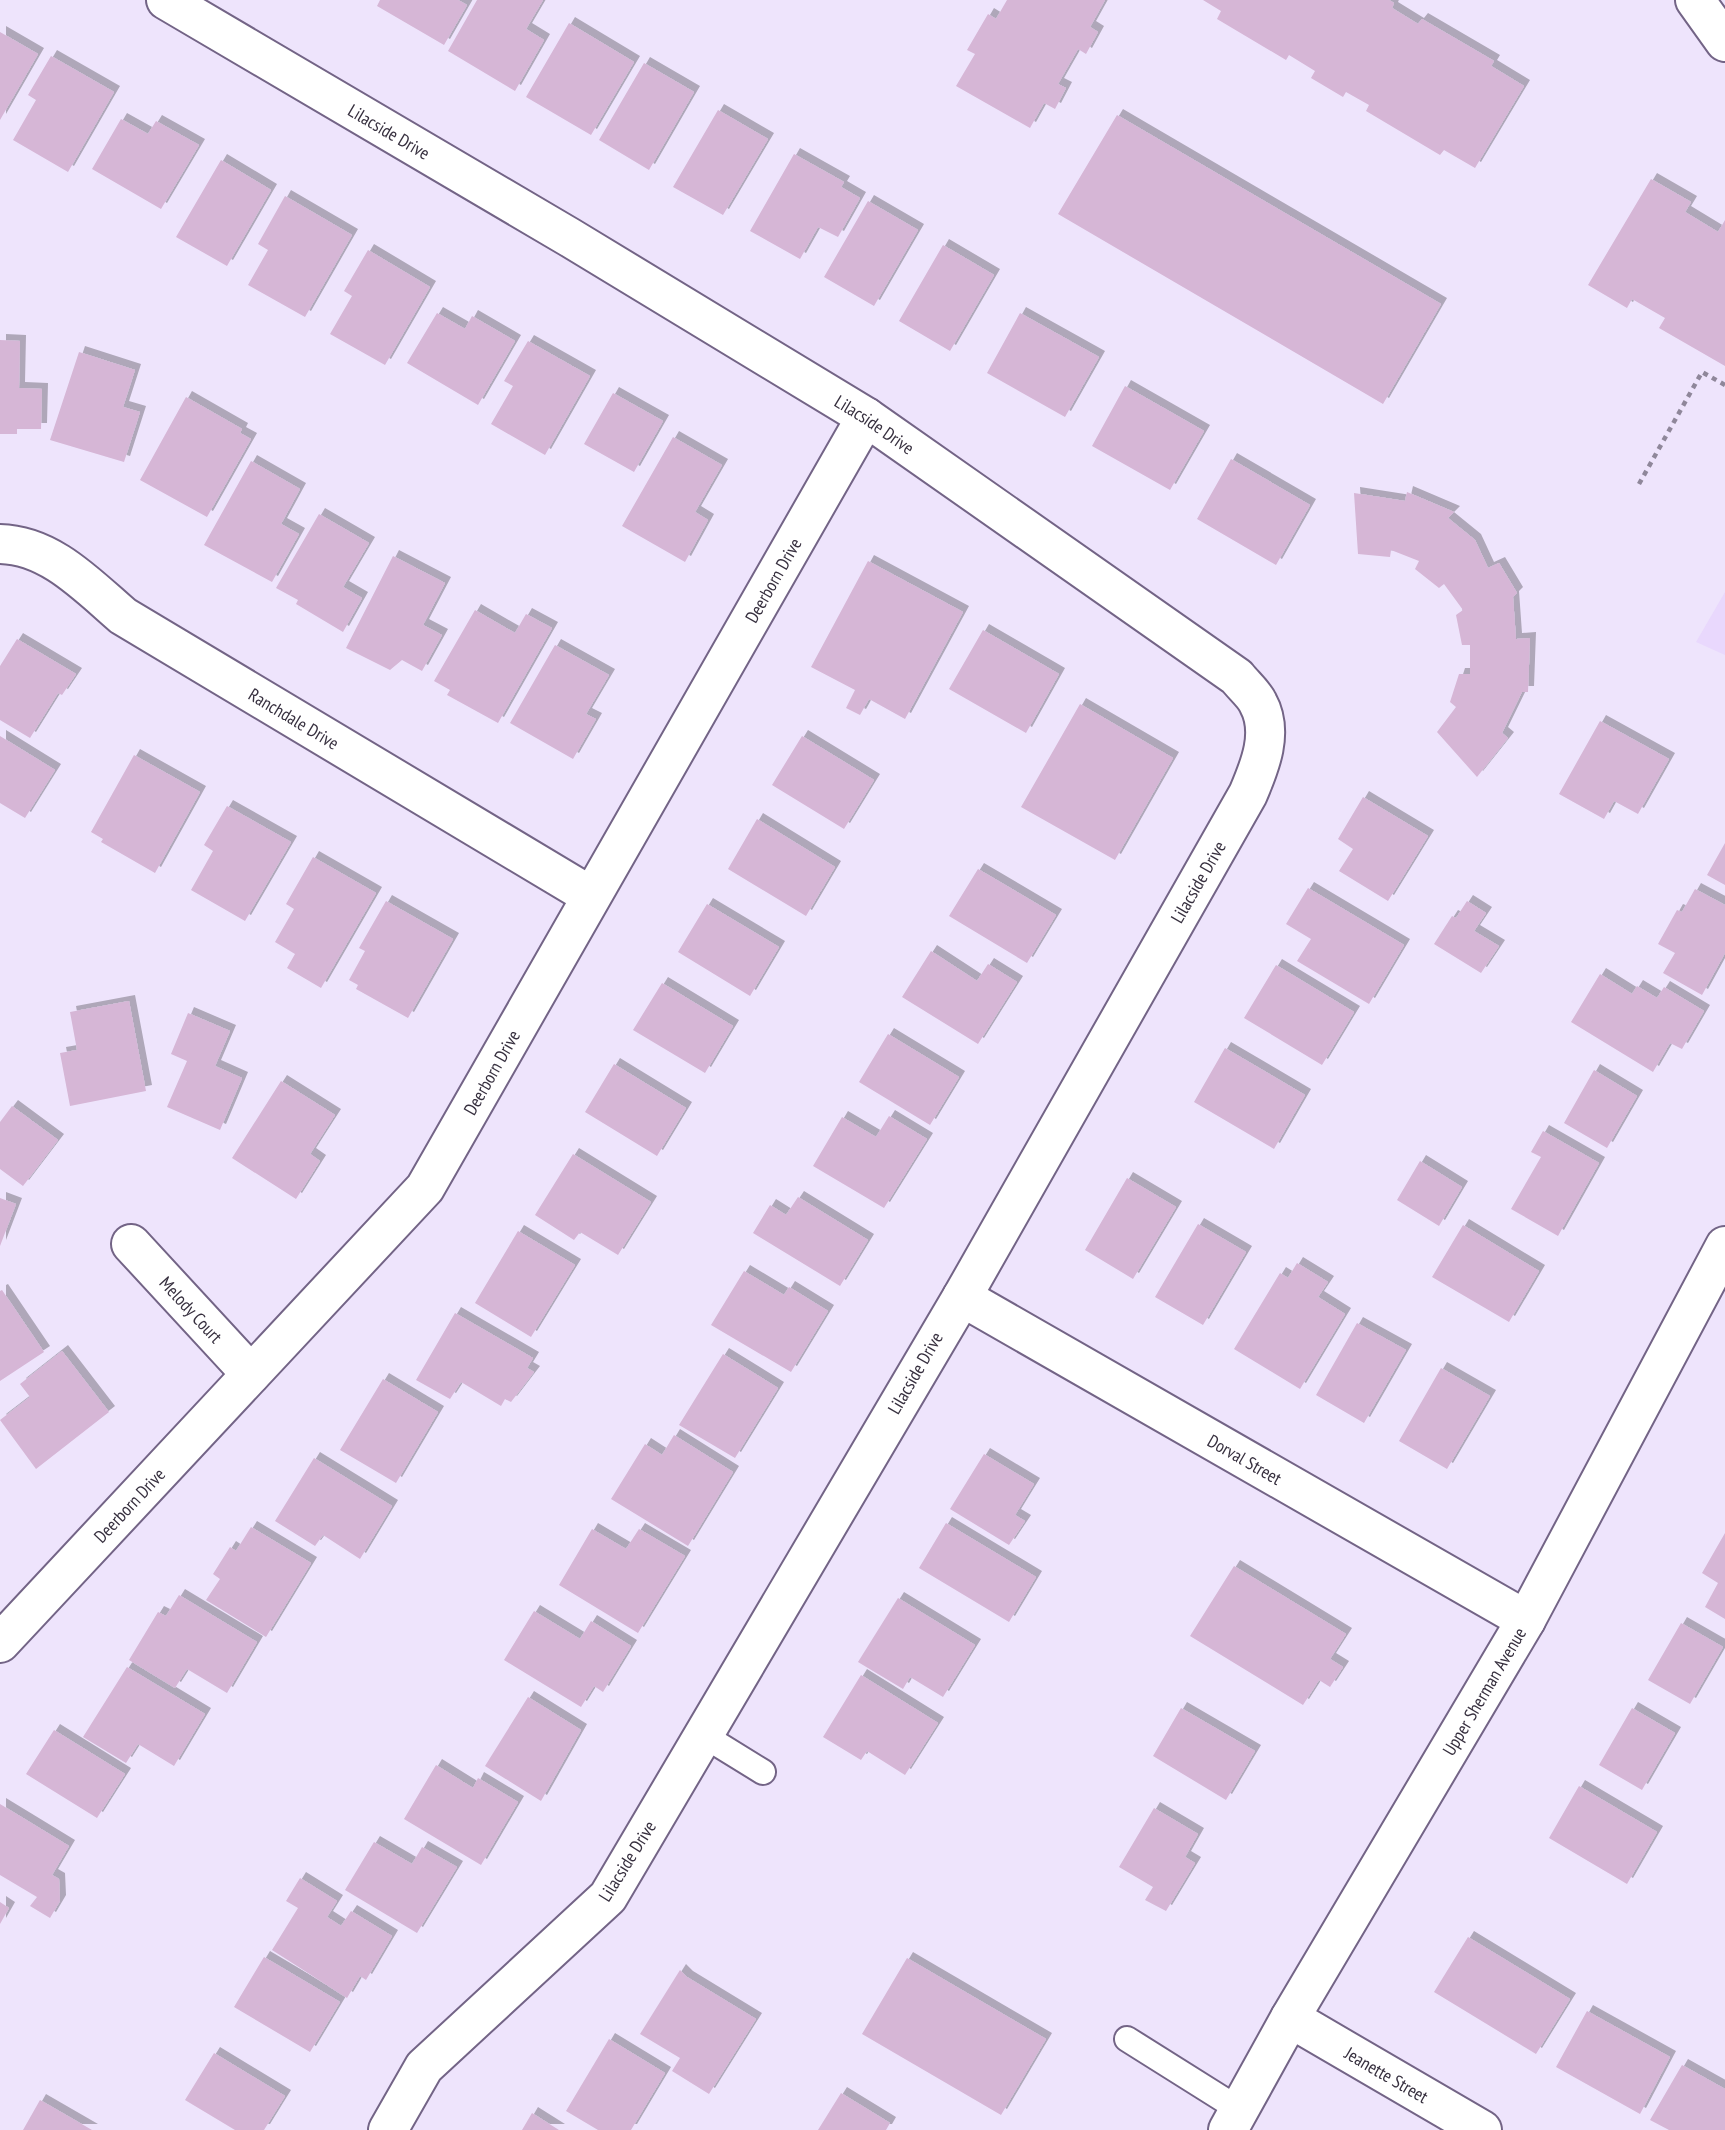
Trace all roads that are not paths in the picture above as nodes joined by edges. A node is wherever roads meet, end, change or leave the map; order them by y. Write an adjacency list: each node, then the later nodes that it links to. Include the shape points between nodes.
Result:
1 (166, 0): 4 (street, Lilacside Drive)
2 (1706, 3): 3 (street)
3 (1725, 42)
4 (866, 417): 6 (street, Deerborn Drive); 9 (street, Lilacside Drive, via 1237,677 1259,703 1265,734 1261,763 1248,793)
5 (0, 544): 6 (street, Ranchdale Drive, via 16,545 65,565 123,616)
6 (591, 896): 10 (street, Deerborn Drive, via 425,1188)
7 (131, 1244): 10 (street, Melody Court)
8 (1725, 1247): 11 (street, Upper Sherman Avenue)
9 (962, 1297): 11 (street, Dorval Street); 13 (street, Lilacside Drive)
10 (251, 1374): 12 (street, Deerborn Drive)
11 (1526, 1620): 15 (street, Upper Sherman Avenue)
12 (0, 1643)
13 (703, 1735): 14 (lane); 18 (street, Lilacside Drive, via 608,1897 424,2067)
14 (763, 1772)
15 (1290, 2018): 17 (street, Upper Sherman Avenue); 19 (street, Jeanette Street)
16 (1127, 2039): 17 (lane)
17 (1234, 2120)
18 (388, 2130)
19 (1482, 2130)

